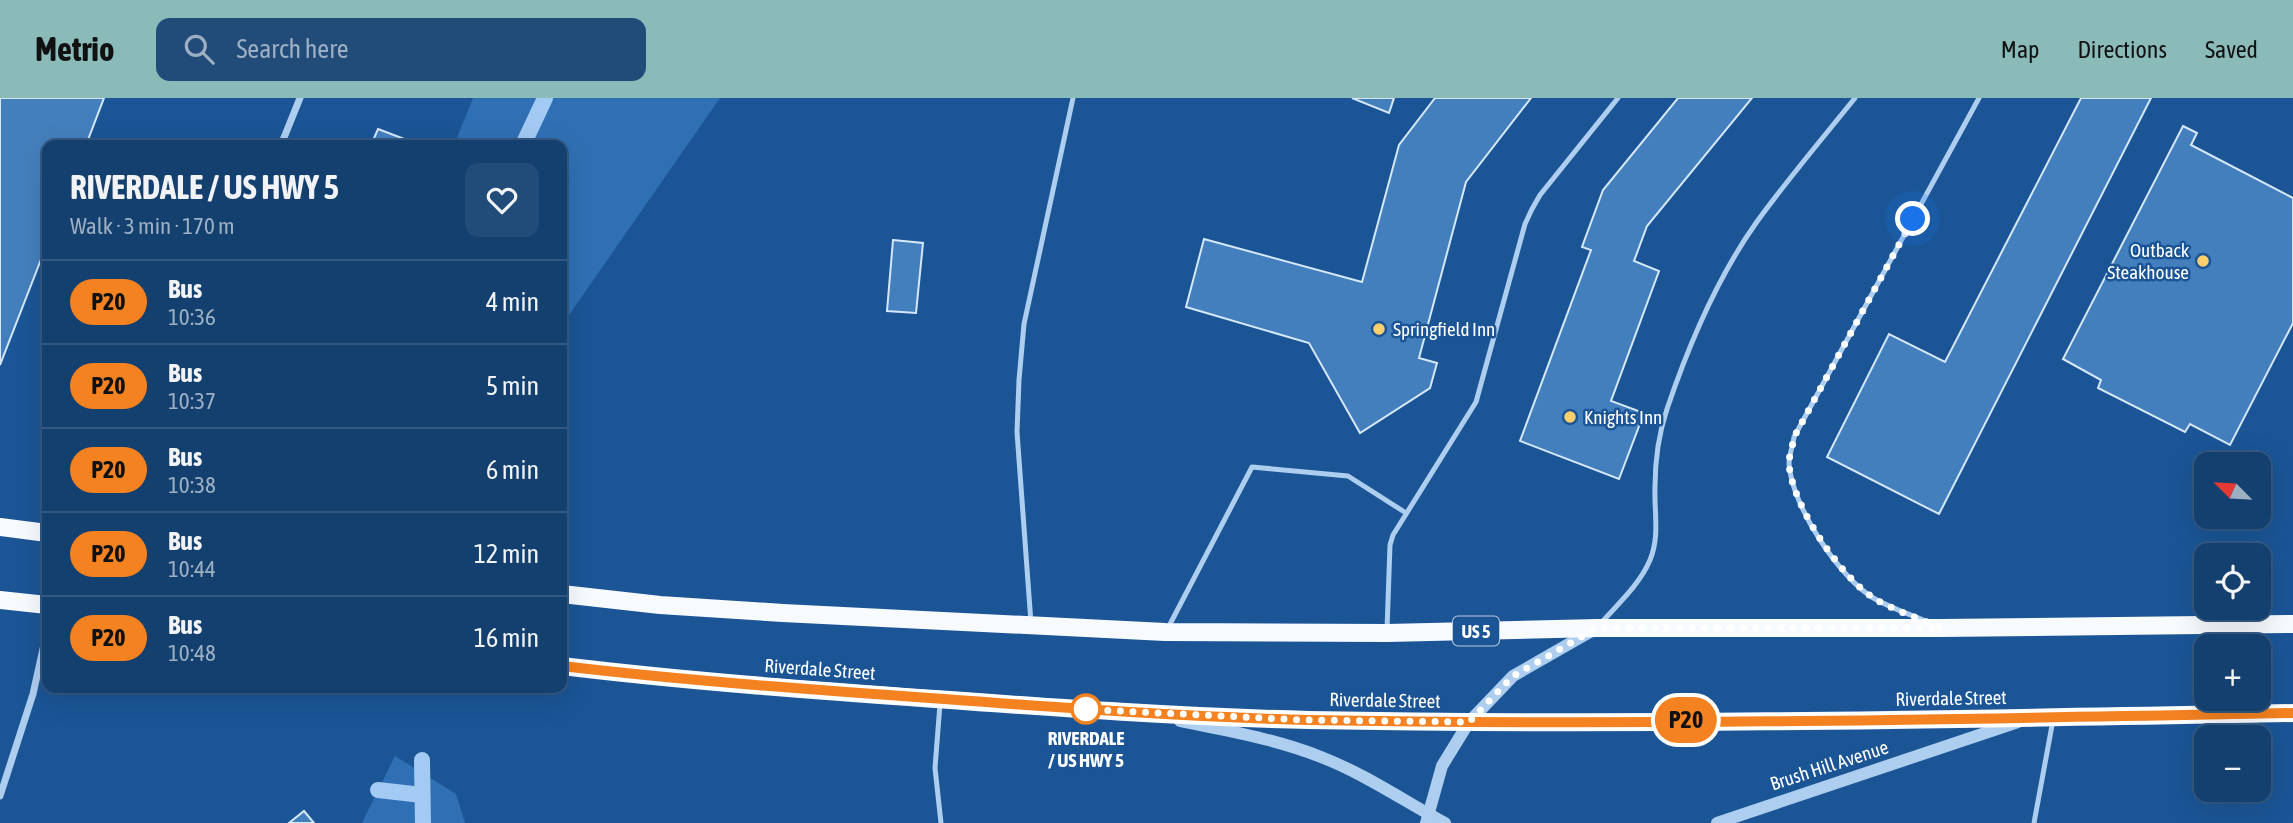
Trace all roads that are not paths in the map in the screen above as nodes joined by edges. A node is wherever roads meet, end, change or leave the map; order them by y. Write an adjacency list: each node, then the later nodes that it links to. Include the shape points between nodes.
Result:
1 (300, 98): 6 (street)
2 (1073, 98): 14 (lane, via 1024,324 1019,380 1017,432)
3 (1618, 98): 7 (lane, via 1532,209 1476,402)
4 (1855, 98): 15 (lane, via 1756,222 1714,296 1667,411 1658,454 1656,534 1650,560)
5 (1979, 98): 16 (lane, via 1794,437 1789,463 1811,524 1848,577 1874,598)
6 (283, 140)
7 (1406, 513): 17 (lane, via 1348,476 1252,467); 18 (lane, via 1390,545)
8 (0, 527): 9 (main road)
9 (42, 532)
10 (567, 595): 14 (main road, US 5, via 687,607)
11 (0, 600): 12 (main road)
12 (42, 604)
13 (2293, 624): 16 (main road, US 5)
14 (1032, 626): 17 (main road, US 5)
15 (1597, 628): 16 (main road, US 5); 18 (main road, US 5); 26 (street, via 1513,676)
16 (1941, 628)
17 (1165, 632): 18 (main road, US 5)
18 (1387, 633)
19 (42, 654): 27 (street)
20 (567, 667): 21 (main road, Riverdale Street)
21 (941, 699): 22 (main road, Riverdale Street); 29 (lane, via 935,768)
22 (1131, 712): 26 (main road, Riverdale Street); 28 (street, via 1271,739 1322,757 1367,778)
23 (2293, 713): 24 (main road, Riverdale Street)
24 (2053, 717): 25 (main road, Riverdale Street); 32 (lane)
25 (2032, 718): 26 (main road, Riverdale Street); 31 (street, Brush Hill Avenue)
26 (1469, 722): 28 (street, via 1442,766)
27 (0, 796)
28 (1427, 818): 30 (street)
29 (941, 823)
30 (1445, 823)
31 (1717, 823)
32 (2034, 823)

